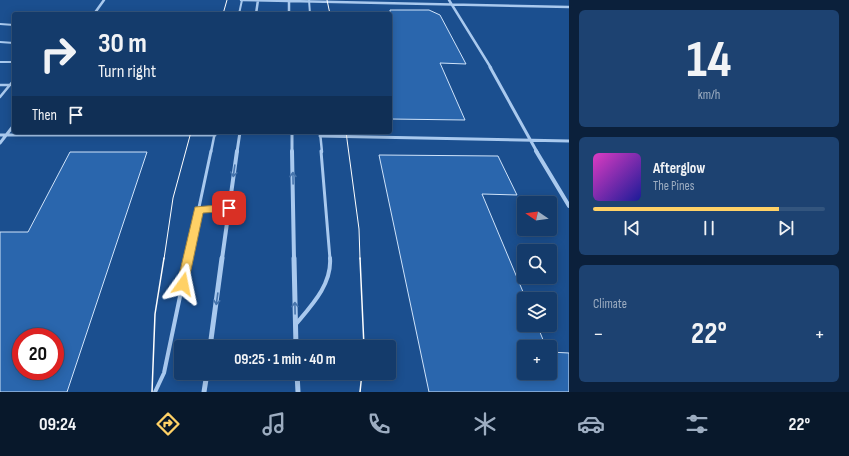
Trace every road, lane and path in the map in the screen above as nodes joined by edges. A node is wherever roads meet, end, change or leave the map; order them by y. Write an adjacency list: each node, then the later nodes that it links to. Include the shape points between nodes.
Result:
1 (104, 0): 11 (street)
2 (242, 0): 3 (street); 12 (lane)
3 (258, 0): 4 (street); 13 (street)
4 (289, 0): 5 (street); 14 (street)
5 (309, 0): 8 (street); 15 (lane)
6 (449, 0): 8 (street)
7 (569, 3): 9 (street)
8 (451, 4): 9 (street); 34 (street, via 486,57)
9 (565, 6): 10 (street)
10 (569, 6)
11 (95, 12)
12 (239, 12)
13 (256, 12)
14 (289, 12)
15 (310, 12)
16 (0, 24): 17 (lane)
17 (12, 24)
18 (0, 42): 19 (lane)
19 (12, 43)
20 (0, 62): 21 (lane)
21 (12, 62)
22 (12, 82): 24 (lane)
23 (0, 85): 24 (lane)
24 (10, 85): 25 (lane)
25 (0, 97)
26 (12, 128): 33 (street)
27 (110, 134): 33 (street)
28 (215, 134): 39 (lane)
29 (240, 134): 38 (street, one-way to 38)
30 (292, 134): 40 (street, one-way to 30)
31 (320, 134): 34 (street); 40 (lane, via 330,263 327,280 320,295)
32 (0, 135): 33 (street)
33 (6, 135): 36 (street)
34 (529, 139): 35 (street); 37 (street)
35 (569, 141)
36 (0, 143)
37 (569, 206)
38 (229, 208): 39 (lane); 41 (street, one-way to 41)
39 (199, 210): 45 (lane, via 164,373)
40 (296, 324): 42 (street)
41 (211, 340)
42 (296, 340)
43 (206, 380): 46 (street)
44 (297, 380): 47 (street)
45 (155, 392)
46 (204, 392)
47 (298, 392)

